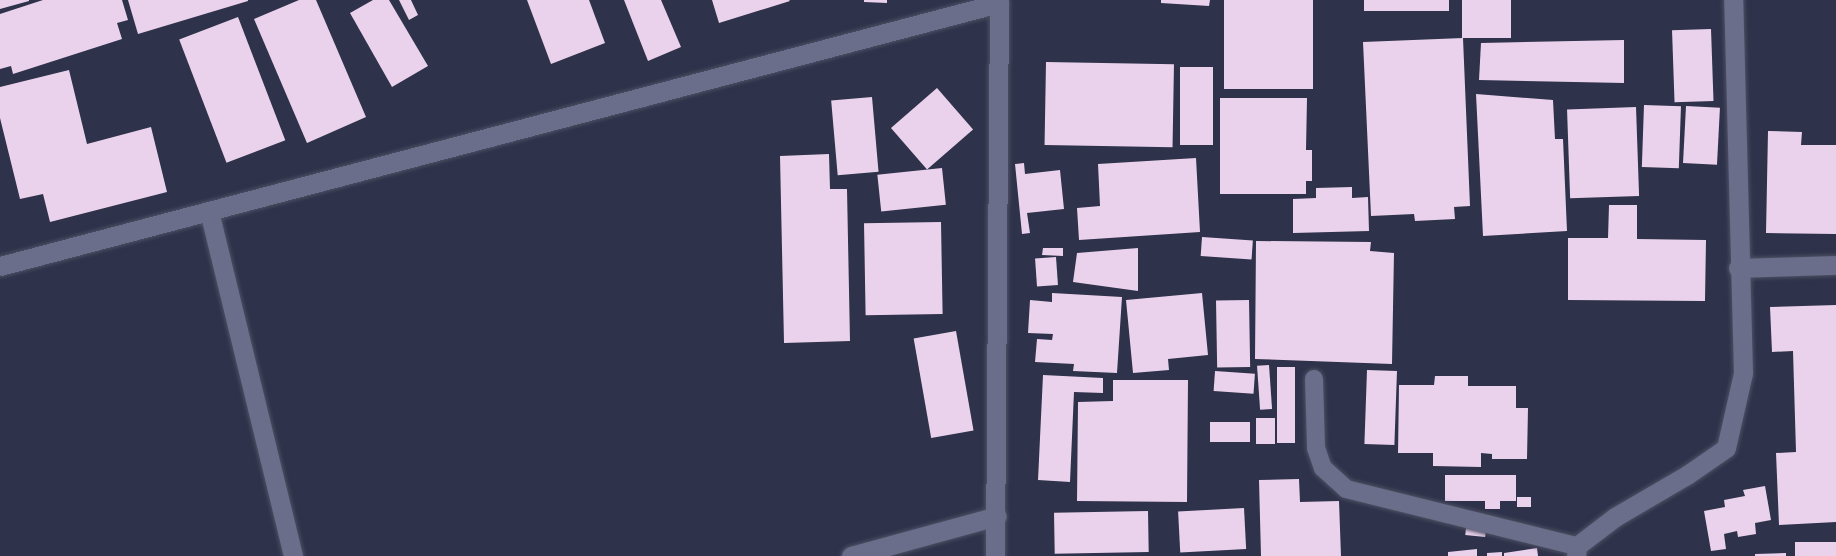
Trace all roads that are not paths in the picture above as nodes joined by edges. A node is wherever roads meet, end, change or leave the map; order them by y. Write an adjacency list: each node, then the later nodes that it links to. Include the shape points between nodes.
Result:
1 (1733, 0): 6 (street)
2 (999, 1): 3 (street); 8 (street)
3 (209, 211): 5 (street); 10 (street)
4 (1836, 265): 6 (street)
5 (0, 266)
6 (1738, 268): 9 (street, via 1743,373 1726,448 1615,517)
7 (1314, 379): 9 (lane, via 1317,448 1323,468 1346,489)
8 (997, 516): 11 (street); 12 (street)
9 (1577, 551)
10 (293, 556)
11 (851, 556)
12 (995, 556)

